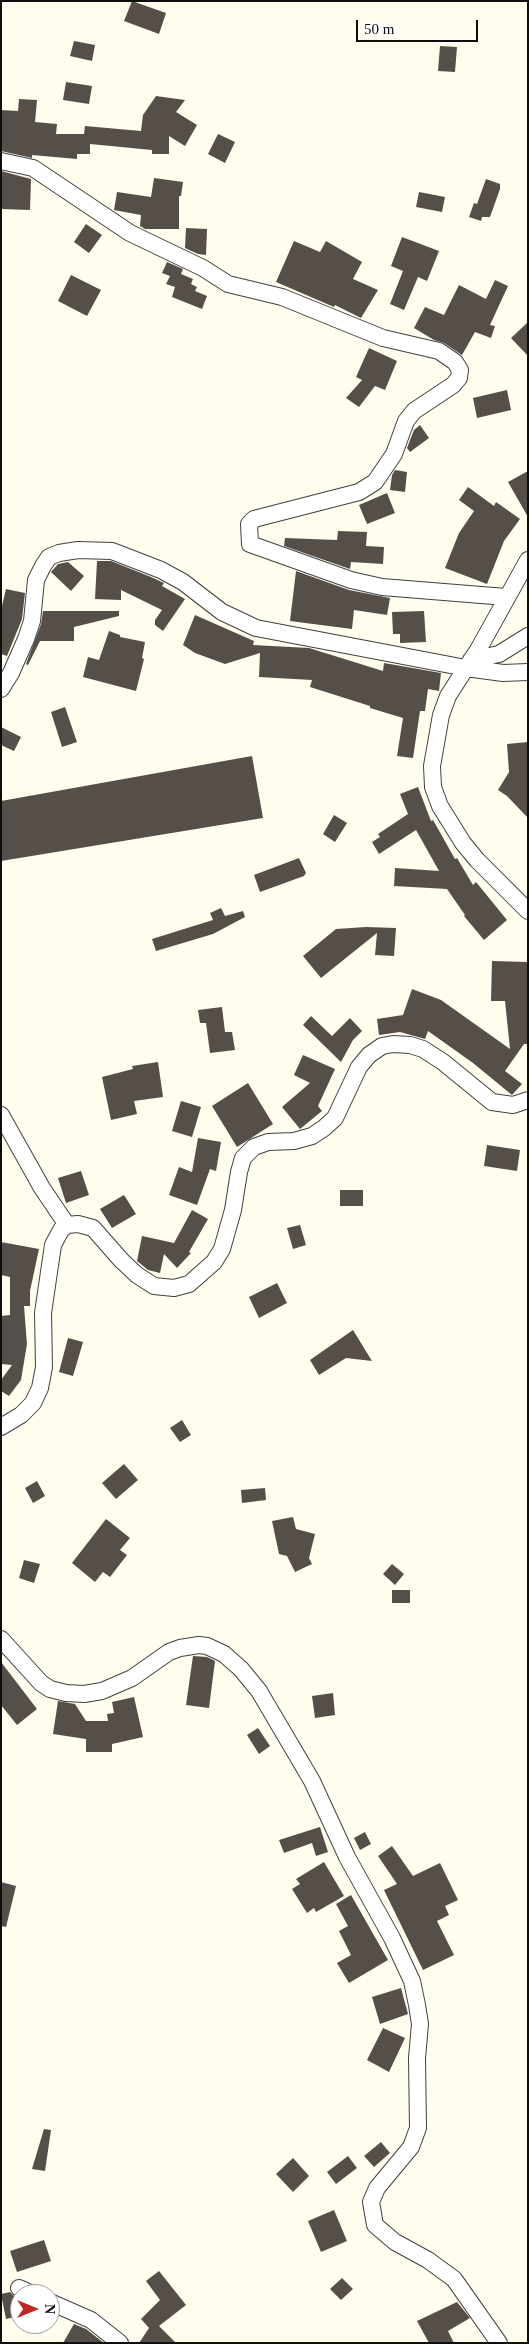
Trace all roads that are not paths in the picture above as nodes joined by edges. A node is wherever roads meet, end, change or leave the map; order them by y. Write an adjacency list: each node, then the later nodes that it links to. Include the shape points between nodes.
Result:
1 (1, 161): 3 (street, via 33,168 130,233 203,268 228,284 282,297 383,338 439,351 455,362 460,370 459,378 414,411 401,433 394,454 375,482 359,492 254,519 248,524 250,544 351,580 382,587)
2 (528, 560): 3 (street)
3 (506, 597): 5 (street)
4 (528, 636): 5 (street, via 499,654)
5 (468, 664): 6 (street, via 503,673); 7 (street, via 256,628 222,612 183,582 161,570 112,551 78,550 50,557 36,580 32,621); 8 (street, via 448,696 441,715 432,766 433,787 440,806 463,843)
6 (528, 672)
7 (1, 689)
8 (528, 911)
9 (528, 1100): 11 (street, via 513,1105 492,1102 423,1049 410,1045 382,1046 359,1067 335,1118 324,1128 312,1136 294,1141 268,1142 254,1147 243,1158 222,1248 214,1262 189,1284 174,1288 154,1286 121,1260 93,1228)
10 (1, 1115): 11 (street)
11 (67, 1225): 12 (street, via 53,1244 43,1313 44,1367 40,1388 33,1403 21,1415)
12 (1, 1427)
13 (1, 1639): 16 (street, via 41,1683 66,1693 102,1691 132,1678 170,1652 199,1645 224,1654 242,1669 259,1691 312,1781 346,1857 392,1938 412,1981 420,2024 418,2128 411,2147 378,2188 371,2202 374,2225 454,2279)
14 (60, 2306): 15 (street, via 91,2320)
15 (120, 2343)
16 (499, 2343)

